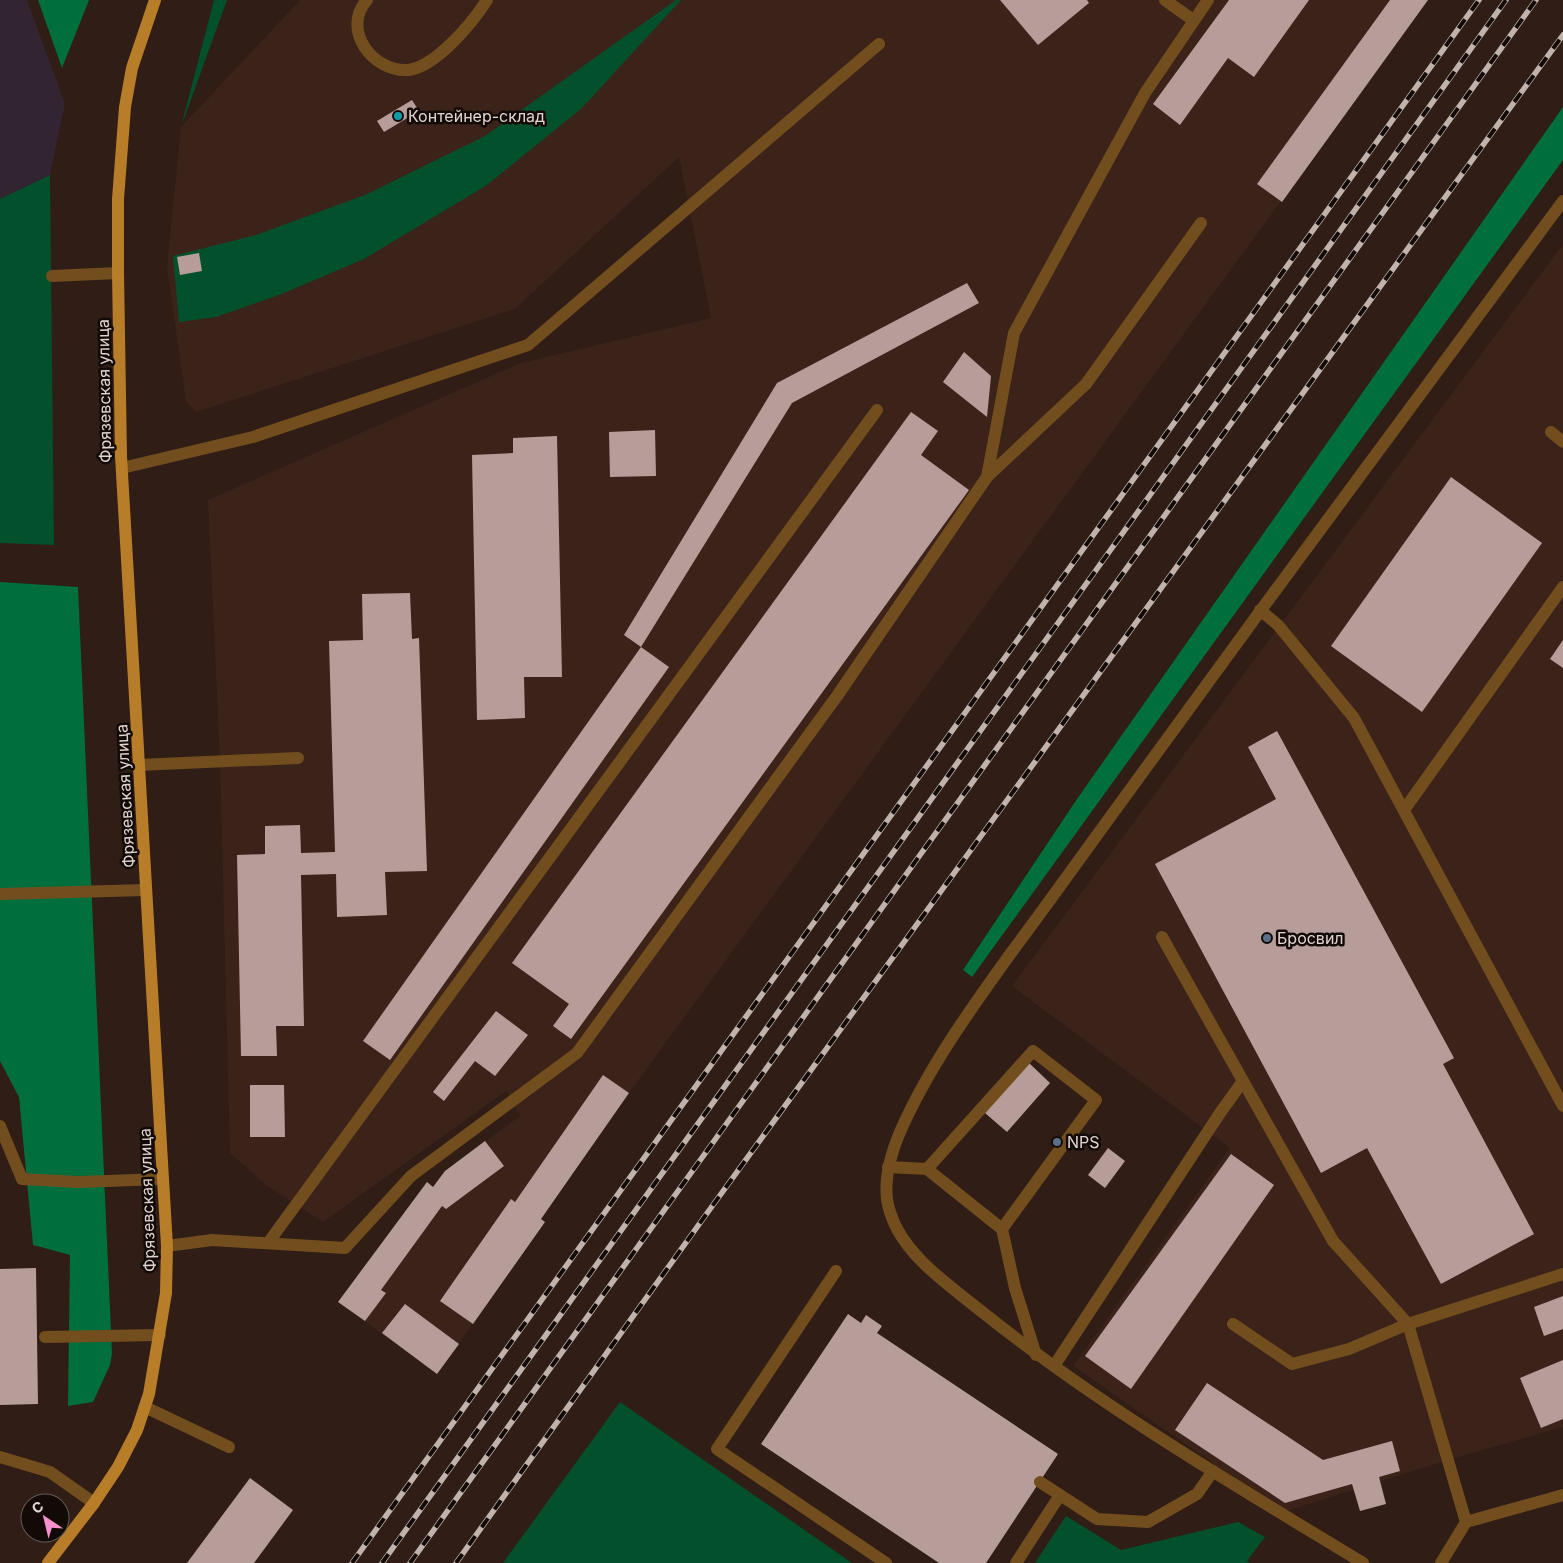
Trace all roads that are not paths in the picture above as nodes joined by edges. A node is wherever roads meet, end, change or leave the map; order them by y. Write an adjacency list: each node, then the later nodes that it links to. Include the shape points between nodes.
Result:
1 (155, 0): 10 (main road, Фрязевская улица, via 132,68 125,106 118,190)
2 (367, 0): 3 (lane, via 359,9 357,33 372,58 384,66 409,70 441,55)
3 (487, 0)
4 (1165, 0): 6 (lane)
5 (1208, 0): 6 (lane)
6 (1194, 20): 16 (lane, via 1145,93 1014,333)
7 (879, 44): 15 (lane, via 528,345 253,437)
8 (1563, 201): 18 (lane)
9 (1201, 223): 16 (lane, via 1086,384)
10 (118, 273): 11 (lane); 15 (main road, Фрязевская улица)
11 (52, 276)
12 (877, 410): 32 (lane)
13 (1551, 432): 14 (lane)
14 (1563, 442)
15 (122, 468): 20 (main road, Фрязевская улица)
16 (987, 477): 32 (lane, via 837,696 577,1053 411,1176 345,1248)
17 (1563, 587): 21 (lane)
18 (1260, 610): 21 (lane, via 1278,625 1354,718); 28 (lane, via 971,1008 924,1085 899,1134)
19 (298, 758): 20 (lane)
20 (139, 765): 22 (main road, Фрязевская улица)
21 (1404, 810): 26 (lane)
22 (146, 890): 23 (lane); 30 (main road, Фрязевская улица)
23 (0, 894)
24 (1162, 937): 25 (lane)
25 (1243, 1081): 37 (lane, via 1333,1241); 41 (lane)
26 (1563, 1106)
27 (0, 1126): 30 (lane, via 22,1179 78,1182)
28 (888, 1167): 29 (lane); 40 (lane, via 886,1195 890,1215 915,1253 939,1278)
29 (927, 1170): 31 (lane); 31 (lane, via 1033,1051 1096,1100)
30 (163, 1179): 33 (main road, Фрязевская улица)
31 (1002, 1229): 40 (lane, via 1015,1288)
32 (268, 1243): 33 (lane, via 212,1240)
33 (167, 1246): 38 (main road, Фрязевская улица, via 166,1292)
34 (836, 1271): 52 (lane, via 717,1448)
35 (1563, 1274): 37 (lane)
36 (1233, 1324): 37 (lane, via 1292,1364 1349,1349)
37 (1408, 1324): 50 (lane)
38 (160, 1335): 39 (lane); 42 (main road, Фрязевская улица)
39 (45, 1337)
40 (1036, 1355): 41 (lane)
41 (1054, 1366): 45 (lane)
42 (145, 1407): 43 (lane); 49 (main road, Фрязевская улица, via 118,1467)
43 (229, 1447)
44 (0, 1457): 49 (lane, via 50,1472)
45 (1213, 1471): 47 (lane, via 1197,1494 1148,1522 1097,1519); 54 (lane)
46 (1040, 1482): 47 (lane)
47 (1060, 1495): 53 (lane)
48 (1563, 1495): 50 (lane)
49 (94, 1503): 51 (main road, Фрязевская улица)
50 (1466, 1522): 55 (lane)
51 (48, 1563)
52 (886, 1563)
53 (1016, 1563)
54 (1363, 1563)
55 (1441, 1563)

